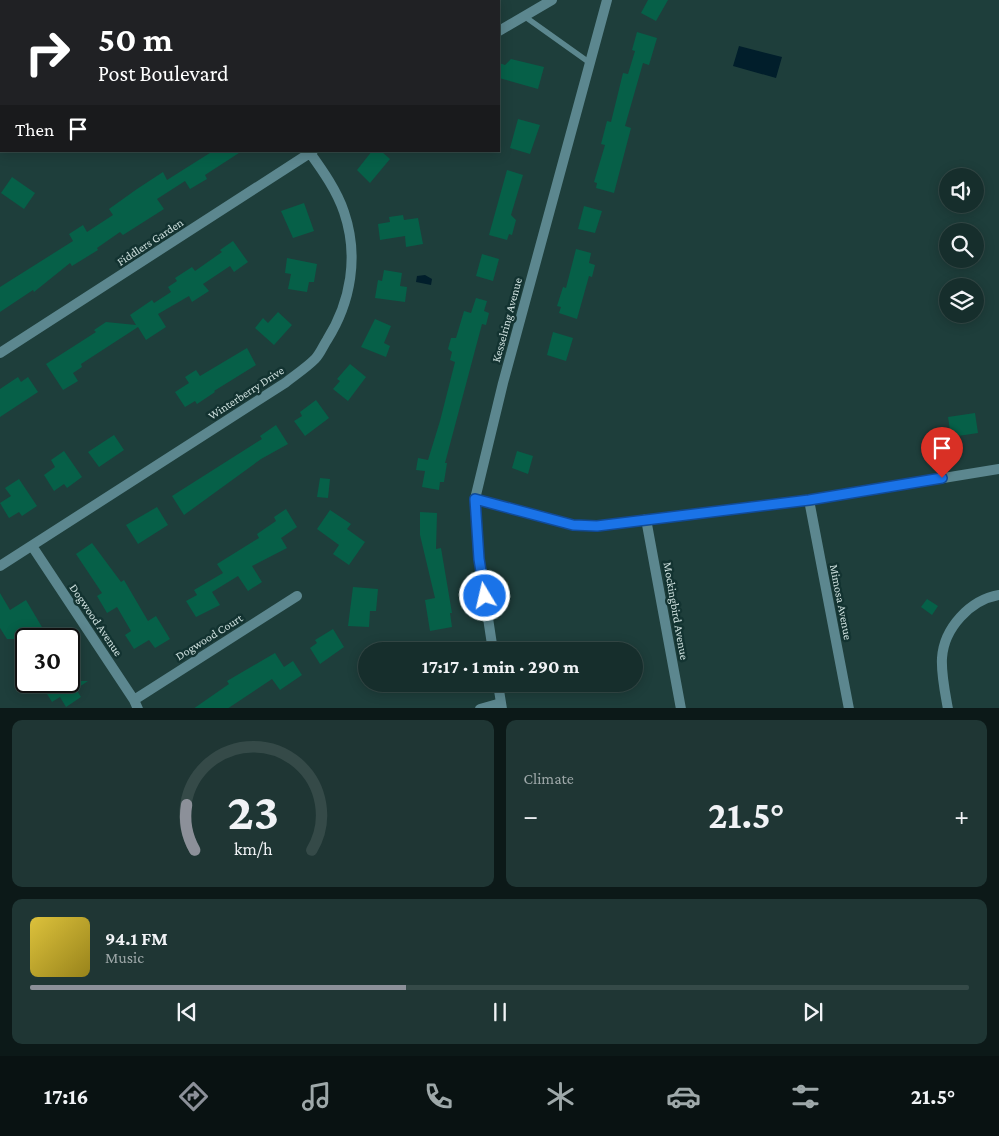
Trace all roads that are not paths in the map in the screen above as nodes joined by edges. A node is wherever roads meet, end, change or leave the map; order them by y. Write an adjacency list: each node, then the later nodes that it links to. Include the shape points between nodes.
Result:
1 (552, 0): 3 (street)
2 (607, 0): 5 (street, Kesselring Avenue)
3 (524, 16): 4 (street); 5 (lane)
4 (500, 30)
5 (590, 63): 9 (street, Kesselring Avenue, via 503,383)
6 (312, 152): 7 (street, Fiddlers Garden); 12 (street, Winterberry Drive, via 344,212 351,259 348,294 335,327 315,359 285,383)
7 (0, 353)
8 (999, 469): 10 (street)
9 (475, 499): 11 (street, via 573,525 597,526); 16 (street, Kesselring Avenue, via 479,559)
10 (809, 500): 11 (street); 22 (street, Mimosa Avenue)
11 (646, 519): 21 (street, Mockingbird Avenue)
12 (32, 546): 13 (street, Winterberry Drive); 18 (street, Dogwood Avenue)
13 (0, 566)
14 (999, 595): 23 (street, via 964,612 949,634 942,657)
15 (298, 596): 18 (street, Dogwood Court)
16 (492, 642)
17 (499, 692): 19 (street)
18 (136, 704)
19 (502, 706): 20 (street)
20 (480, 708)
21 (681, 708)
22 (849, 708)
23 (948, 708)

